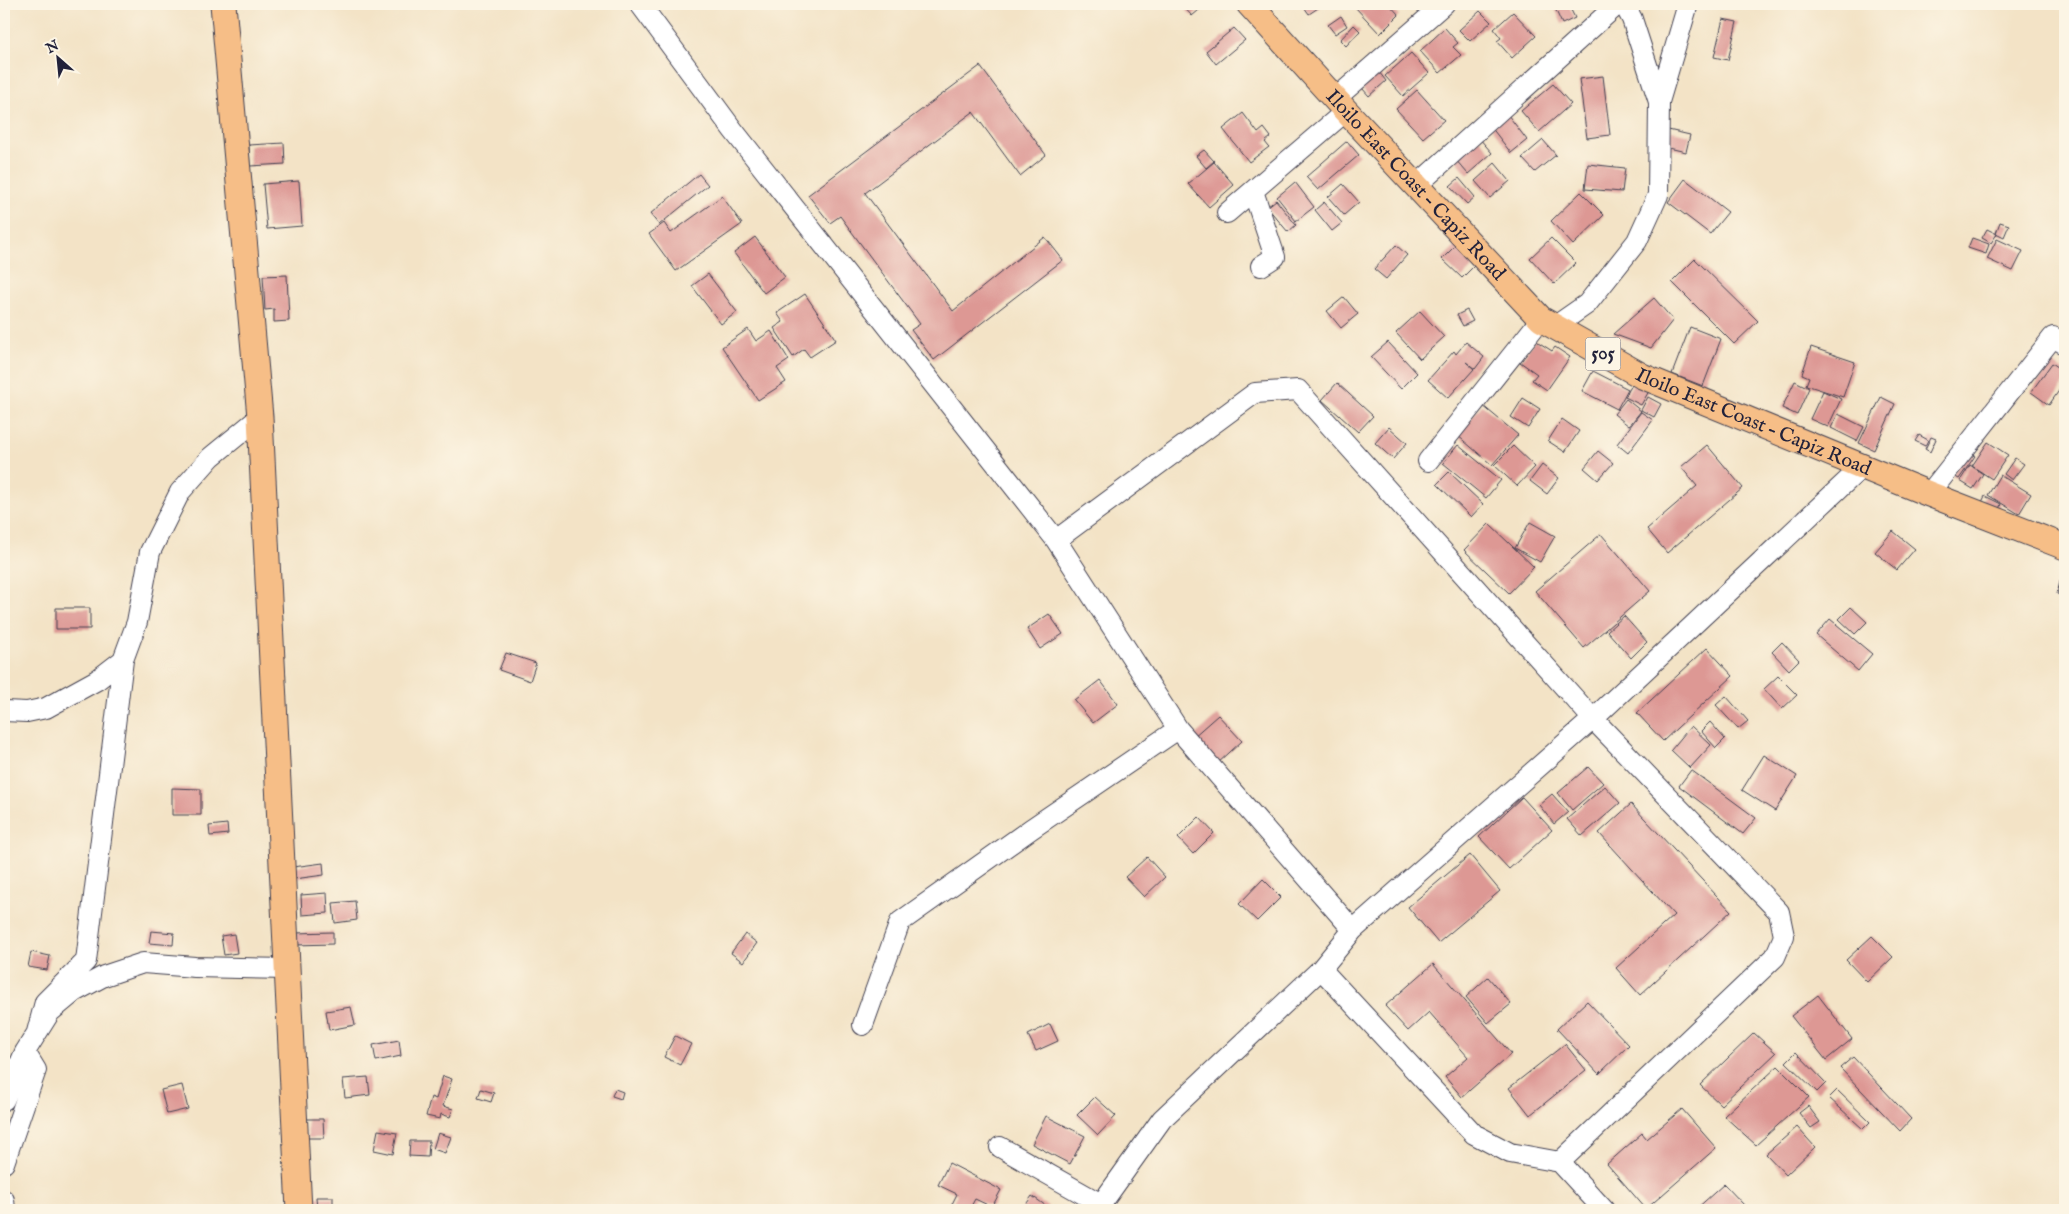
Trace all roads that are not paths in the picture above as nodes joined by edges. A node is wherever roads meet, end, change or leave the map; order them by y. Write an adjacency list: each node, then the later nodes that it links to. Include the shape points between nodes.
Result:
1 (223, 4): 16 (main road)
2 (640, 4): 20 (street, via 733,130)
3 (1249, 4): 9 (main road, Iloilo East Coast – Capiz Road / 505)
4 (1444, 4): 9 (street)
5 (1618, 4): 10 (street)
6 (1624, 4): 8 (street)
7 (1688, 4): 8 (street)
8 (1659, 102): 14 (street, via 1658,195 1638,241 1587,304)
9 (1340, 105): 10 (main road, Iloilo East Coast – Capiz Road / 505); 11 (street)
10 (1416, 186): 14 (main road, Iloilo East Coast – Capiz Road / 505)
11 (1253, 191): 12 (street); 13 (street, via 1275,257)
12 (1227, 213)
13 (1261, 266)
14 (1548, 323): 17 (street); 18 (main road, Iloilo East Coast – Capiz Road / 505, via 1642,376)
15 (2065, 344): 19 (street, via 2053,337)
16 (260, 417): 22 (street, via 211,457 180,492 150,552 137,622); 27 (main road)
17 (1428, 460)
18 (1863, 466): 19 (main road, Iloilo East Coast – Capiz Road / 505); 24 (street)
19 (1929, 494): 21 (main road, Iloilo East Coast – Capiz Road / 505)
20 (1056, 540): 24 (street, via 1255,393 1298,390); 25 (street)
21 (2065, 547)
22 (123, 660): 23 (street, via 97,680 46,708); 30 (street, via 86,961 45,1002)
23 (4, 712)
24 (1593, 719): 26 (street); 34 (street, via 1780,912 1784,936 1775,957)
25 (1178, 729): 26 (street); 29 (street, via 900,922)
26 (1353, 930): 28 (street)
27 (288, 968): 30 (street, via 143,963 104,976 74,992 50,1012); 39 (main road)
28 (1321, 969): 34 (street, via 1474,1134 1510,1153); 37 (street, via 1162,1119)
29 (863, 1025)
30 (37, 1032): 31 (street)
31 (25, 1052): 32 (street); 35 (street, via 36,1070)
32 (4, 1100)
33 (1000, 1147): 37 (street)
34 (1560, 1162): 40 (street)
35 (4, 1163)
36 (4, 1200): 38 (street)
37 (1099, 1207)
38 (5, 1210)
39 (299, 1210)
40 (1604, 1210)

